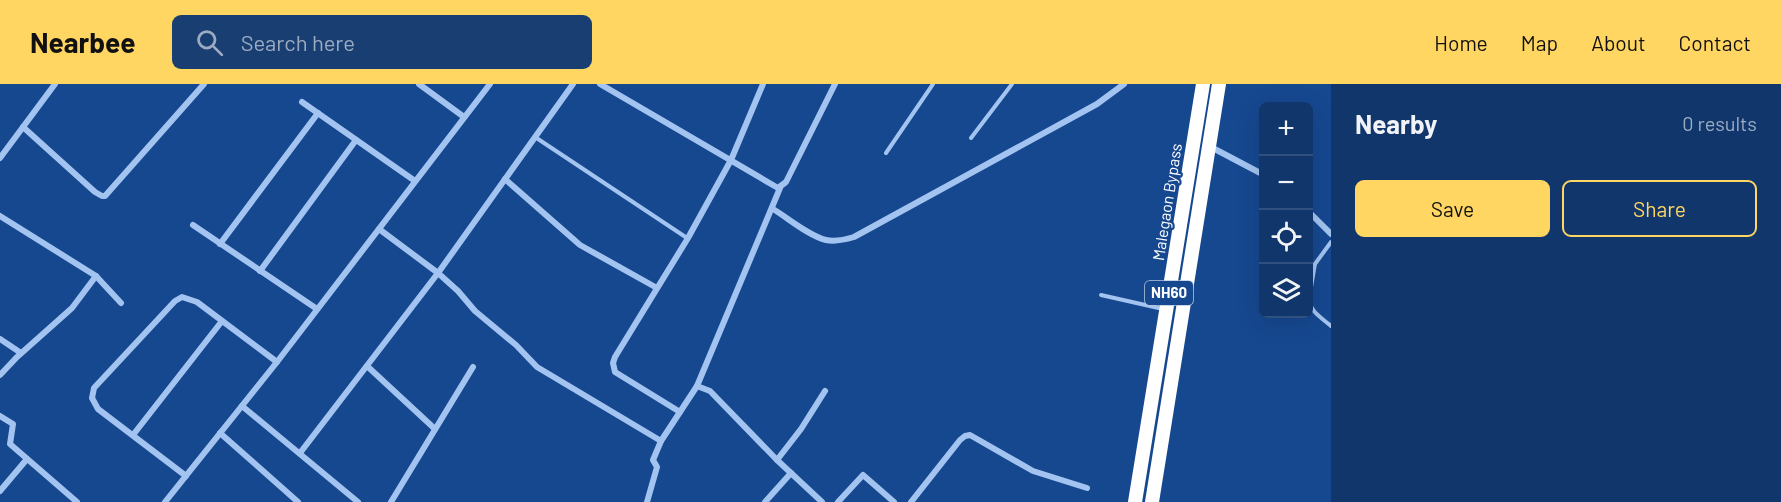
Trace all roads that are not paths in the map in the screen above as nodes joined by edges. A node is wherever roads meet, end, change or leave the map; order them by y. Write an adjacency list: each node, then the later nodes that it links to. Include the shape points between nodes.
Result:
1 (54, 84): 17 (street)
2 (204, 84): 17 (street, via 105,196 95,192)
3 (419, 84): 16 (street)
4 (490, 84): 16 (street)
5 (573, 84): 18 (street)
6 (600, 84): 24 (street)
7 (835, 84): 28 (street)
8 (933, 84): 22 (lane)
9 (1012, 84): 19 (lane)
10 (1124, 84): 29 (street, via 1097,104 854,237 826,240)
11 (1203, 84): 45 (highway, Malegaon Bypass / NH60)
12 (1219, 84): 21 (highway, Malegaon Bypass / NH60)
13 (761, 85): 24 (street)
14 (302, 102): 15 (street)
15 (318, 113): 20 (street); 37 (street)
16 (464, 117): 27 (street)
17 (22, 127): 23 (street)
18 (535, 137): 26 (street); 35 (lane)
19 (971, 138)
20 (356, 140): 27 (street); 38 (street)
21 (1209, 146): 25 (street); 82 (highway, Malegaon Bypass / NH60)
22 (886, 153)
23 (0, 158)
24 (731, 160): 28 (street); 35 (street)
25 (1259, 173)
26 (505, 179): 39 (street); 41 (street, via 580,245)
27 (415, 181): 33 (street)
28 (780, 188): 29 (street)
29 (773, 209): 54 (street)
30 (0, 216): 40 (street)
31 (1313, 216): 34 (street)
32 (193, 225): 37 (street)
33 (379, 228): 39 (street); 44 (street)
34 (1331, 234)
35 (688, 238): 41 (street)
36 (1331, 242): 47 (lane, via 1316,264 1309,299 1314,312)
37 (220, 244): 38 (street)
38 (260, 271): 44 (street)
39 (438, 273): 51 (street); 62 (street, via 537,367)
40 (96, 276): 43 (street); 49 (street, via 72,308)
41 (657, 288): 57 (street, via 615,357 613,369)
42 (1101, 295): 45 (lane)
43 (121, 303)
44 (317, 309): 50 (street)
45 (1166, 309): 81 (highway, Malegaon Bypass / NH60)
46 (222, 321): 50 (street); 61 (street); 61 (street, via 197,302 182,297 94,388 94,404)
47 (1331, 326)
48 (0, 339): 49 (street)
49 (21, 353): 53 (street)
50 (277, 362): 56 (street)
51 (367, 366): 59 (street); 63 (street)
52 (473, 367): 59 (street)
53 (0, 375)
54 (697, 386): 57 (street); 65 (street, via 710,391)
55 (825, 391): 65 (street)
56 (242, 406): 60 (street); 63 (street)
57 (680, 412): 62 (street)
58 (0, 416): 64 (street, via 13,424 10,444)
59 (435, 429): 74 (street)
60 (220, 433): 67 (street); 72 (street)
61 (132, 435): 67 (street)
62 (661, 441): 75 (street, via 653,460 657,468)
63 (300, 453): 73 (street)
64 (27, 459): 69 (street); 70 (street)
65 (777, 460): 66 (street)
66 (791, 473): 76 (street); 77 (street)
67 (186, 476): 71 (street)
68 (1087, 488): 80 (street, via 1033,471 970,435 960,440)
69 (0, 491)
70 (76, 502)
71 (165, 502)
72 (298, 502)
73 (358, 502)
74 (391, 502)
75 (647, 502)
76 (765, 502)
77 (822, 502)
78 (838, 502): 79 (street, via 863,476)
79 (894, 502)
80 (911, 502)
81 (1135, 502)
82 (1152, 502)

